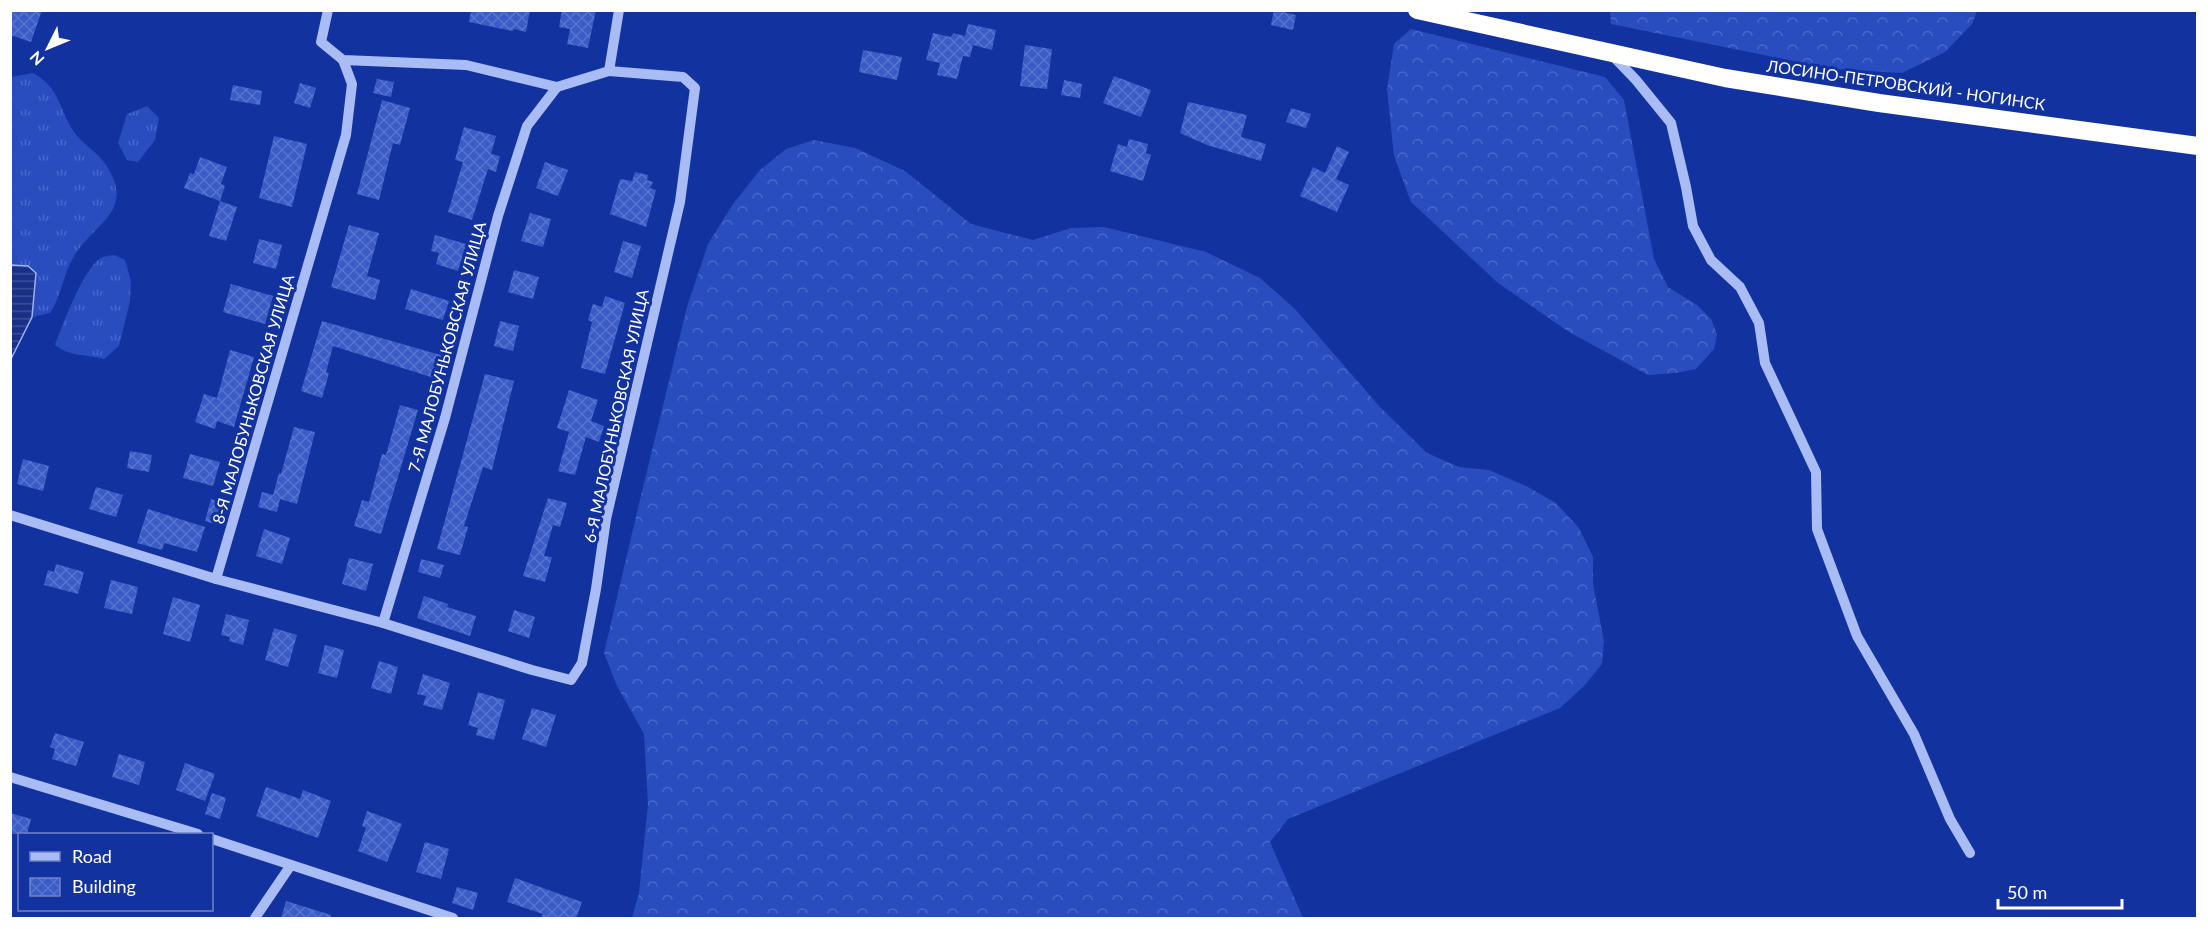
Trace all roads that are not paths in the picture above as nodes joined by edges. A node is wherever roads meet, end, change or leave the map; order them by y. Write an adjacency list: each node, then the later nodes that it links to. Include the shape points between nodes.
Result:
1 (328, 10): 5 (street, via 321,42)
2 (619, 10): 6 (street)
3 (1417, 10): 4 (highway, ЛОСИНО-ПЕТРОВСКИЙ - НОГИНСК)
4 (1610, 53): 8 (highway, ЛОСИНО-ПЕТРОВСКИЙ - НОГИНСК, via 1725,78 1857,99); 15 (street, via 1671,123 1693,226 1711,260 1740,287 1759,323 1764,363 1816,472 1817,529 1857,636 1914,734 1950,819)
5 (343, 60): 7 (street, via 466,65); 10 (street, 8-Я МАЛОБУНЬКОВСКАЯ УЛИЦА, via 352,84 346,135)
6 (609, 71): 7 (street); 11 (street, 6-Я МАЛОБУНЬКОВСКАЯ УЛИЦА, via 683,77 695,88 680,202 606,519 582,663 571,680)
7 (556, 87): 11 (street, 7-Я МАЛОБУНЬКОВСКАЯ УЛИЦА, via 527,126)
8 (2198, 146)
9 (10, 515): 10 (street)
10 (216, 579): 11 (street)
11 (383, 623)
12 (10, 777): 13 (street)
13 (195, 833)
14 (213, 839): 16 (street)
15 (1970, 853)
16 (291, 865): 17 (street); 18 (street)
17 (255, 918)
18 (453, 918)

